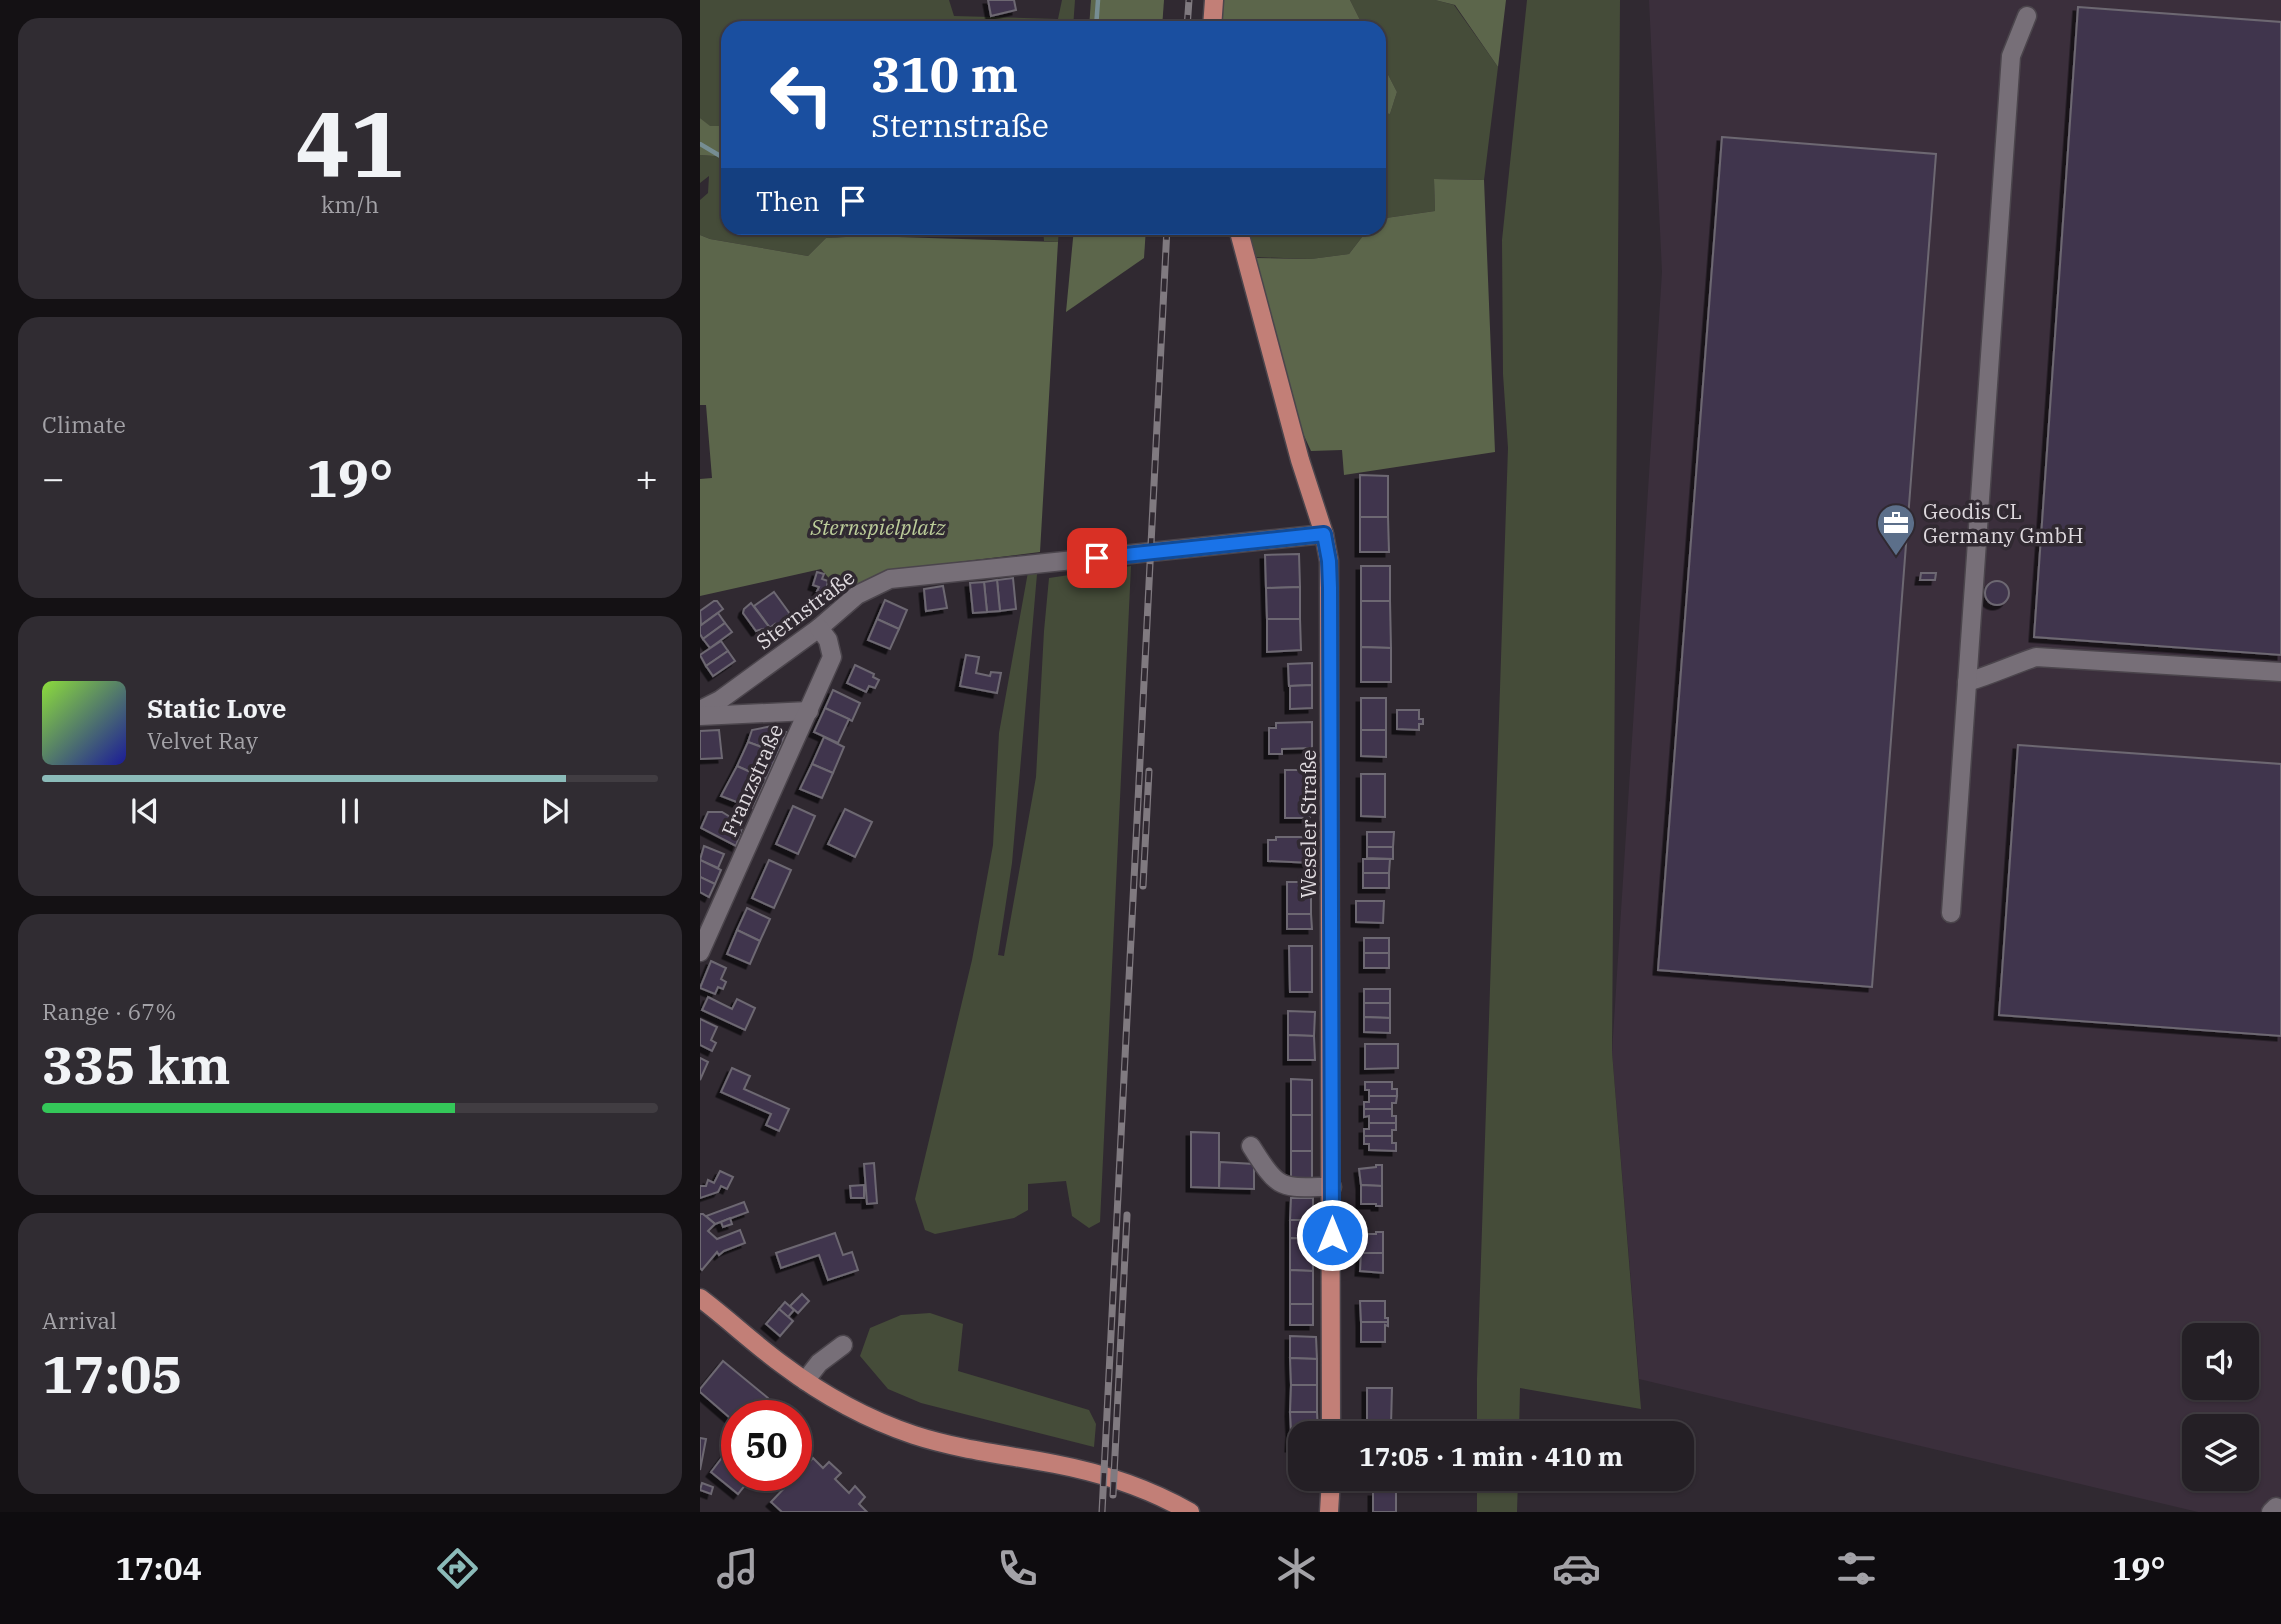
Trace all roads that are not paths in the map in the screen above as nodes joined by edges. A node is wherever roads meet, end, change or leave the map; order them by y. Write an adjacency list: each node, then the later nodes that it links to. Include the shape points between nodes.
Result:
1 (1214, 0): 3 (main road)
2 (2027, 16): 8 (street, via 2011,56)
3 (1212, 21)
4 (1240, 235): 5 (main road, Weseler Straße)
5 (1324, 534): 6 (street, Sternstraße, via 890,579 857,595); 15 (main road, Weseler Straße, via 1330,588)
6 (819, 628): 9 (street, Sternstraße); 10 (street, Franzstraße, via 832,657)
7 (2281, 672): 8 (street, via 2036,657)
8 (1967, 682): 12 (street)
9 (700, 710)
10 (809, 711): 11 (street); 13 (street, Franzstraße)
11 (700, 716)
12 (1951, 913)
13 (700, 952)
14 (1251, 1146): 15 (street, via 1279,1184)
15 (1332, 1187): 19 (main road, Weseler Straße)
16 (700, 1298): 18 (main road)
17 (844, 1345): 18 (street, via 819,1363)
18 (805, 1381): 21 (main road, via 845,1405 914,1435 1082,1470 1146,1490)
19 (1331, 1421)
20 (1330, 1491): 22 (main road)
21 (1190, 1512)
22 (1329, 1512)

